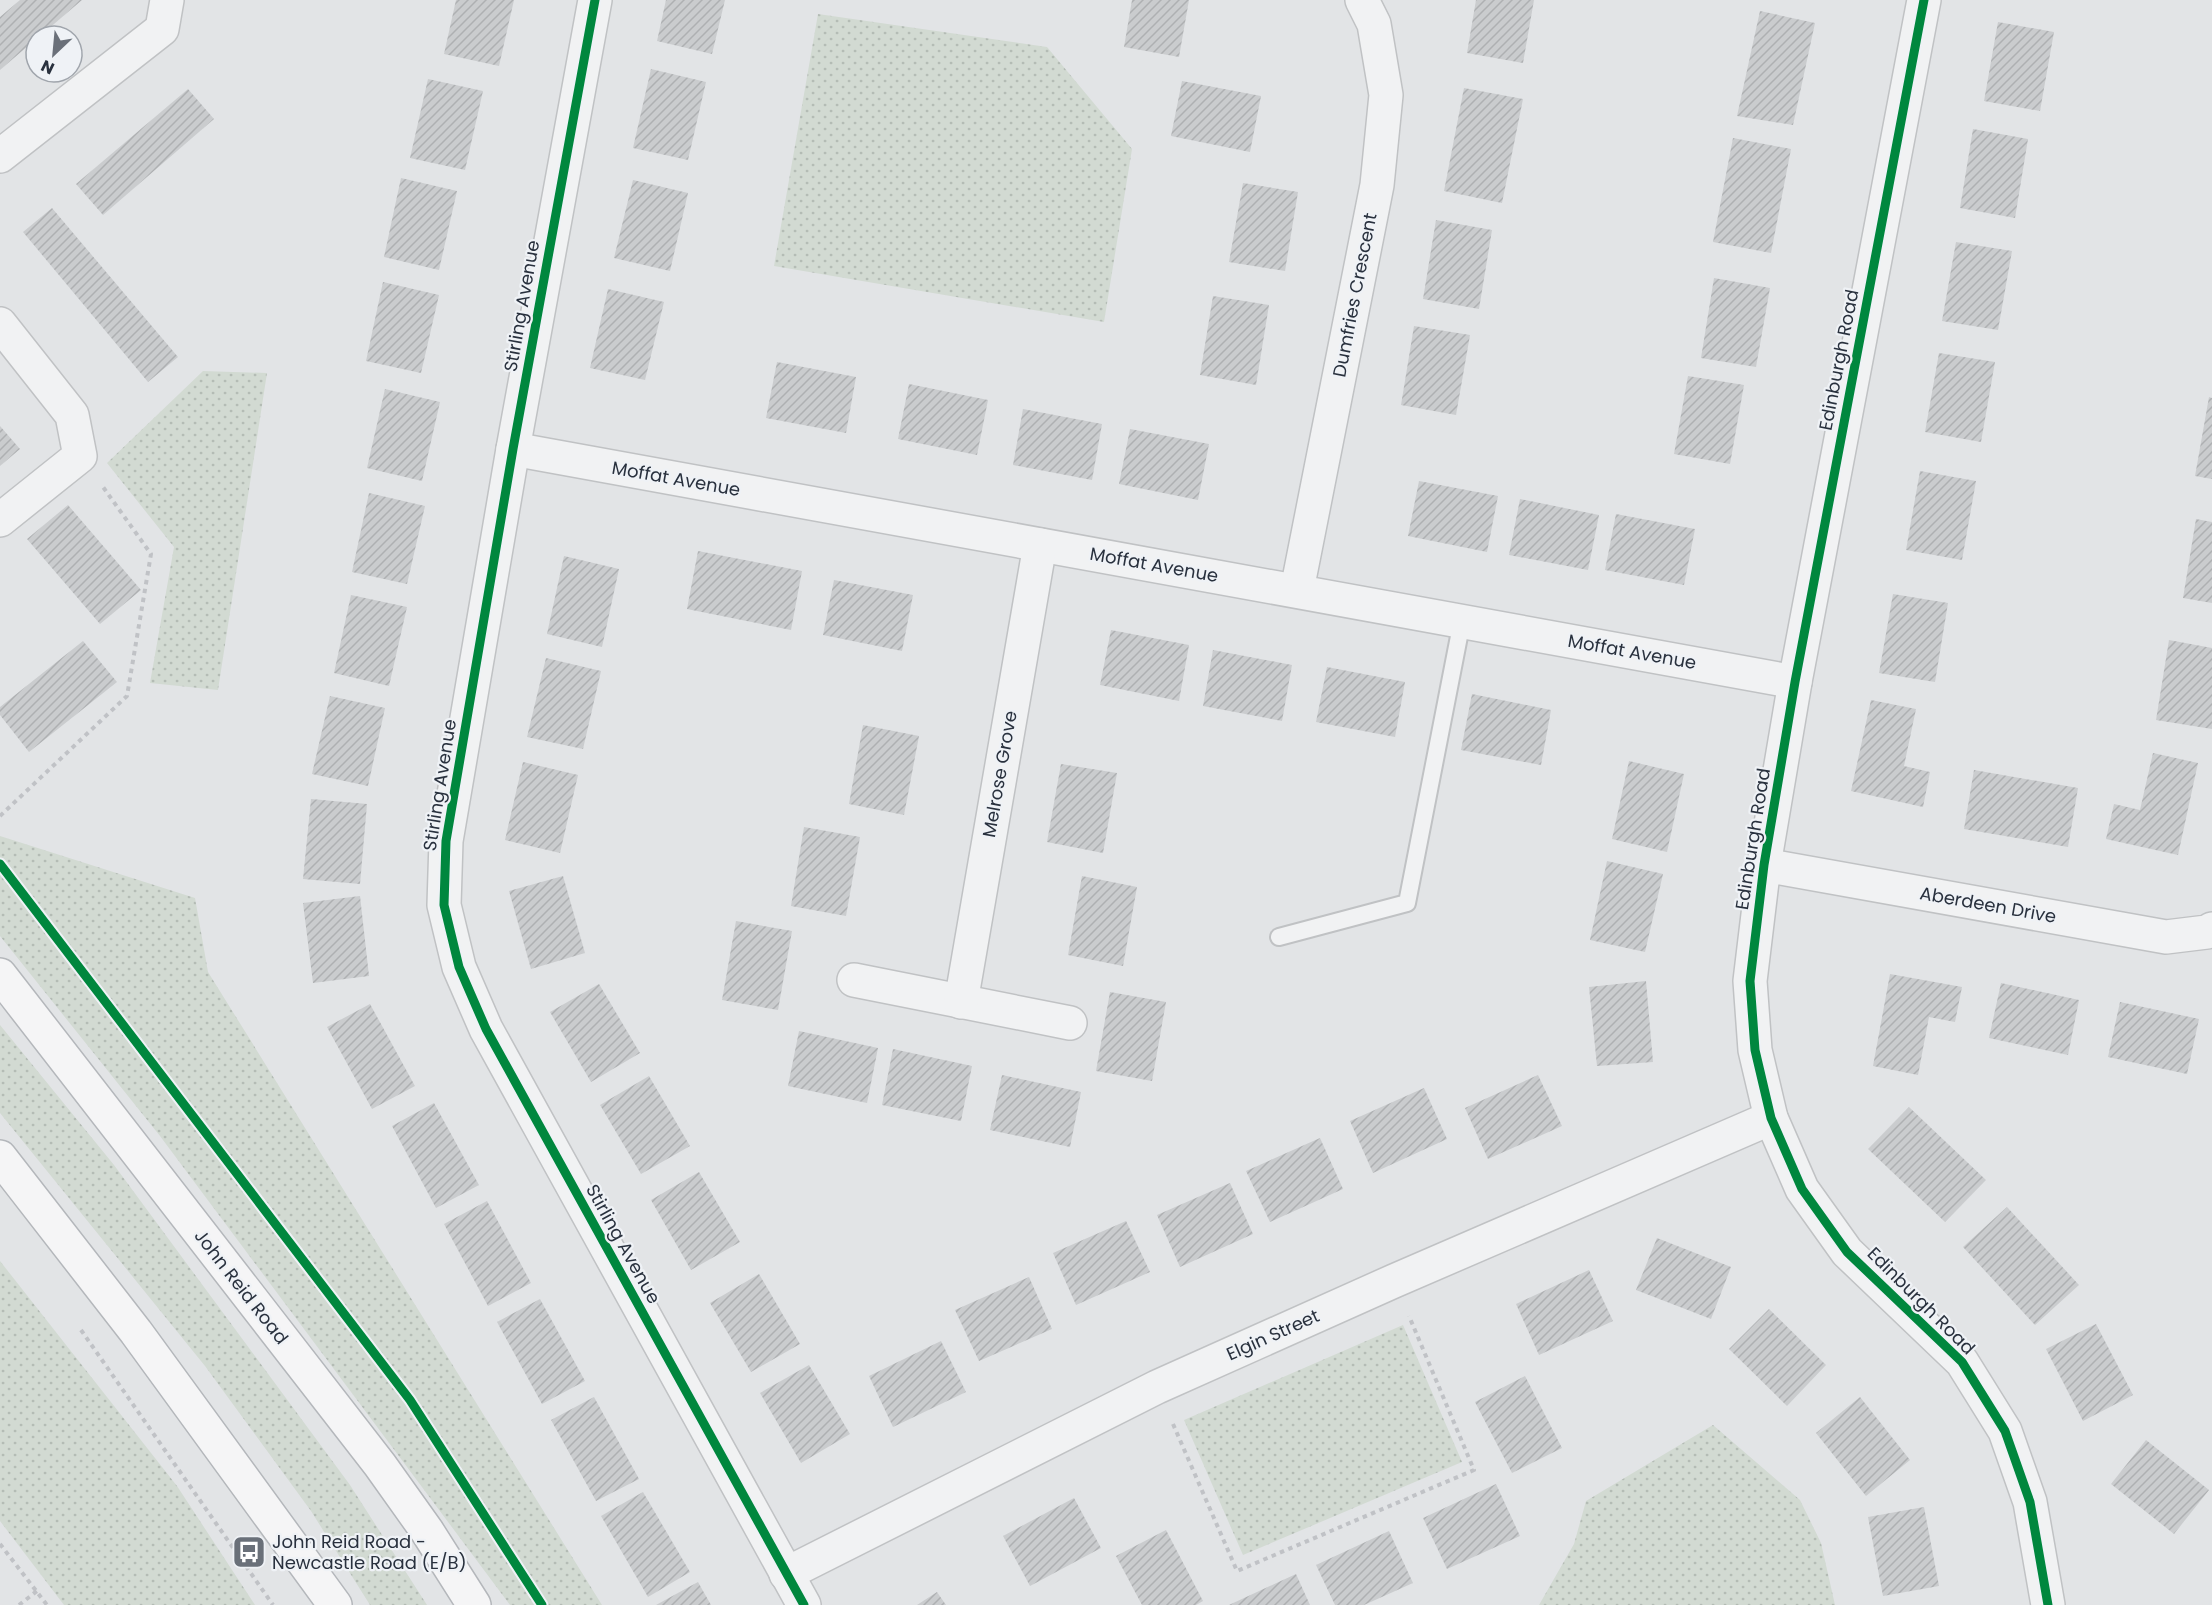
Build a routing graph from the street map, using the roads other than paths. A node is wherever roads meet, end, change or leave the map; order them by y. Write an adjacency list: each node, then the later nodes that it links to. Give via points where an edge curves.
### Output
1 (167, 0): 5 (street, via 162,29)
2 (595, 0): 7 (street, Stirling Avenue)
3 (1362, 0): 10 (street, Dumfries Crescent, via 1374,24 1386,95 1377,185)
4 (1924, 0): 12 (street, Edinburgh Road)
5 (0, 156)
6 (0, 324): 8 (street, via 72,415 80,456)
7 (513, 449): 9 (street, Moffat Avenue); 22 (street, Stirling Avenue, via 446,841 444,905 459,967 486,1029)
8 (0, 520)
9 (1040, 545): 10 (street, Moffat Avenue); 18 (street, Melrose Grove)
10 (1297, 590): 11 (street, Moffat Avenue)
11 (1462, 621): 12 (street, Moffat Avenue); 15 (lane, via 1407,903)
12 (1795, 682): 13 (street, Edinburgh Road)
13 (1764, 865): 14 (street, Aberdeen Drive, via 2166,937); 20 (street, Edinburgh Road, via 1750,981 1755,1050)
14 (2212, 929)
15 (1279, 937)
16 (0, 975): 24 (highway, John Reid Road, via 380,1466)
17 (854, 980): 18 (street)
18 (961, 1002): 19 (street)
19 (1070, 1023)
20 (1771, 1119): 22 (street, Elgin Street, via 1157,1387); 26 (street, Edinburgh Road, via 1802,1189 1847,1252 1962,1362 2005,1431 2030,1502)
21 (0, 1157): 23 (highway, via 136,1332)
22 (786, 1574): 25 (street, Stirling Avenue)
23 (335, 1605)
24 (474, 1605)
25 (804, 1605)
26 (2048, 1605)

